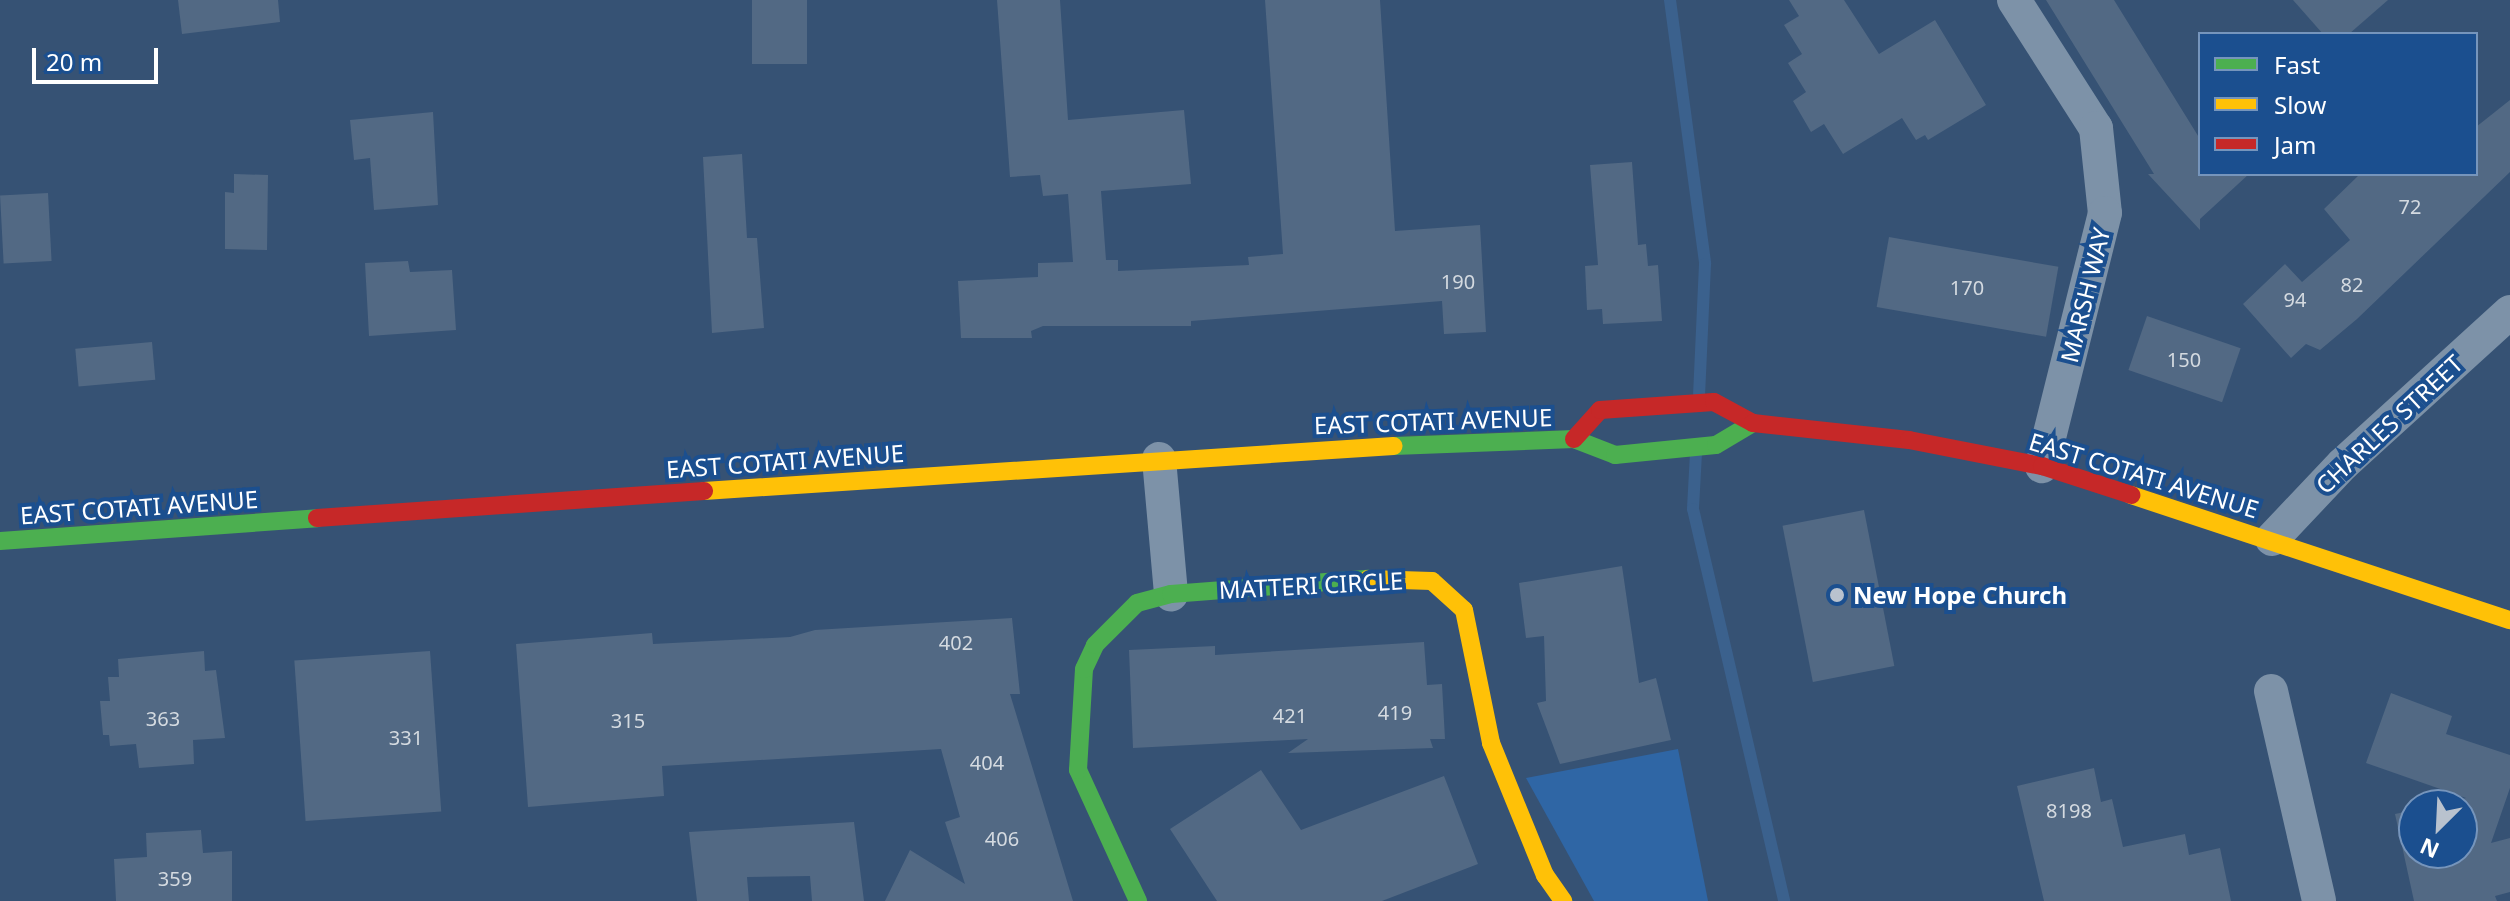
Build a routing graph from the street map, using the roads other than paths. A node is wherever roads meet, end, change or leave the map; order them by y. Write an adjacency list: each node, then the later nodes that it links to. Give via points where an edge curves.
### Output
1 (2014, 0): 6 (street, MARSH WAY, via 2096,128 2105,213)
2 (2510, 312): 7 (street, CHARLES STREET, via 2343,464)
3 (1753, 423): 4 (main road, EAST COTATI AVENUE, via 1716,445 1615,455); 4 (main road, EAST COTATI AVENUE, via 1714,402 1669,402 1600,410); 6 (main road, EAST COTATI AVENUE, via 1909,440)
4 (1574, 439): 5 (main road, EAST COTATI AVENUE)
5 (1159, 459): 8 (main road, EAST COTATI AVENUE); 9 (street)
6 (2042, 466): 7 (main road, EAST COTATI AVENUE)
7 (2272, 539): 10 (main road, EAST COTATI AVENUE)
8 (0, 541)
9 (1171, 594): 12 (main road, MATTERI CIRCLE, via 1137,603 1095,645 1084,669 1078,770); 13 (main road, MATTERI CIRCLE, via 1392,577 1432,581 1450,592 1464,610 1491,743 1545,875)
10 (2510, 620)
11 (2271, 691): 14 (street)
12 (1138, 901)
13 (1563, 901)
14 (2319, 901)

